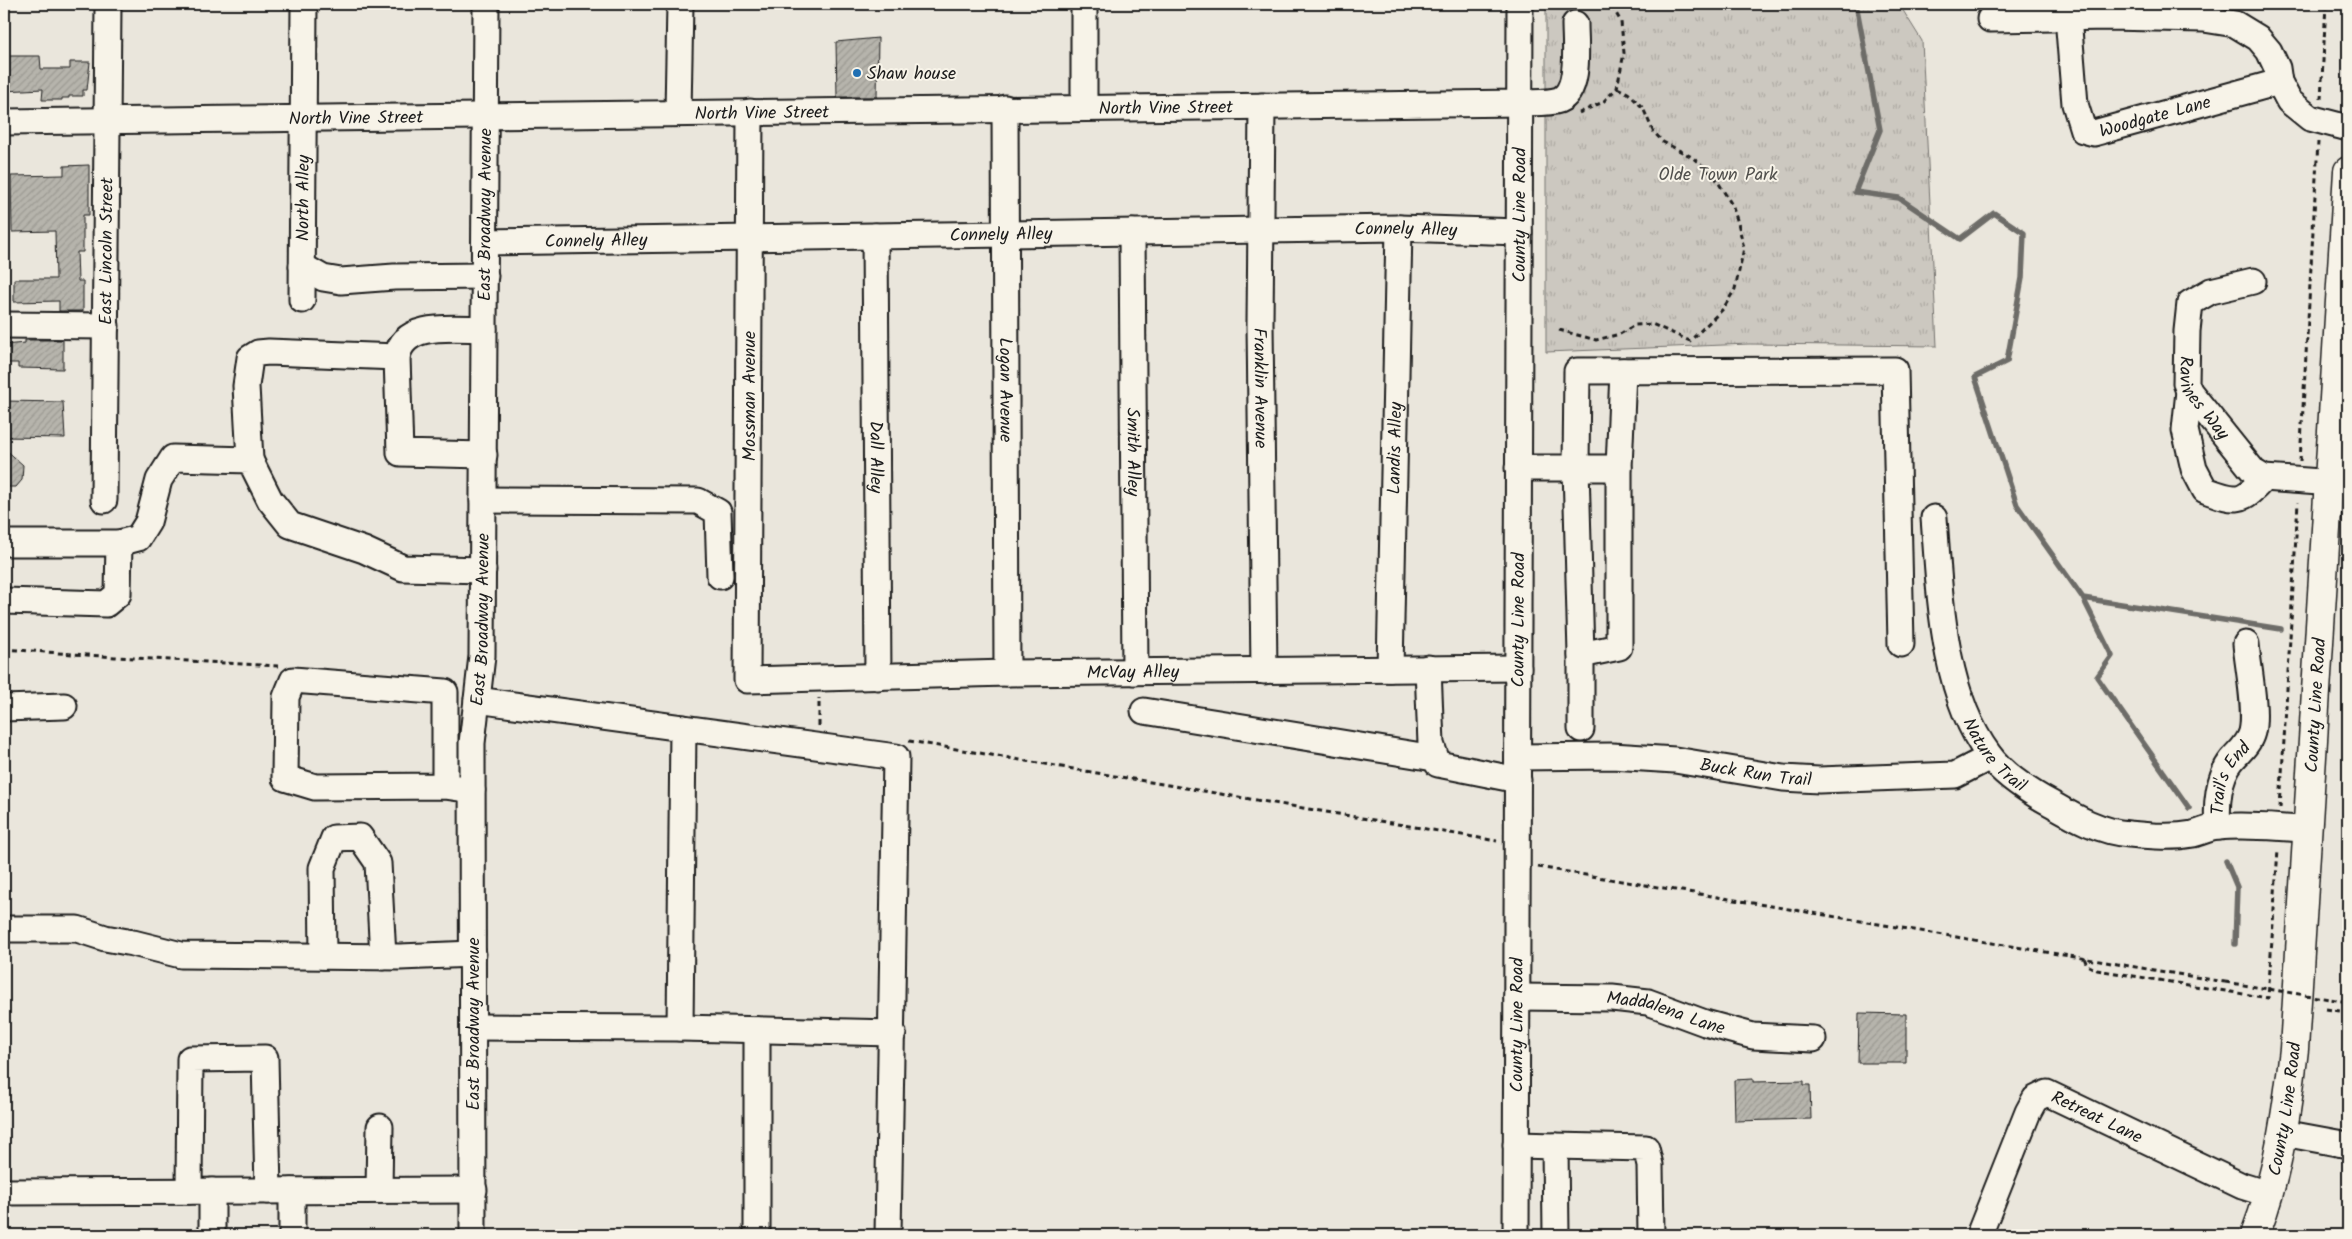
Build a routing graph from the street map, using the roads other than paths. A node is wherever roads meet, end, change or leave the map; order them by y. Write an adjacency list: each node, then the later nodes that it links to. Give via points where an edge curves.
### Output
1 (108, 4): 19 (street, East Lincoln Street)
2 (304, 4): 18 (street, North Alley)
3 (486, 4): 17 (street, East Broadway Avenue)
4 (680, 4): 15 (street)
5 (1084, 4): 13 (street)
6 (1520, 4): 11 (street, County Line Road)
7 (2068, 17): 8 (street); 10 (street, via 2204,18 2235,24 2258,38 2269,50); 10 (street, Woodgate Lane, via 2075,104 2083,130 2094,132)
8 (1990, 19)
9 (1575, 24): 11 (street, North Vine Street, via 1574,78 1569,92 1558,100)
10 (2279, 82): 21 (street, via 2289,101 2310,118)
11 (1520, 103): 12 (street, North Vine Street); 26 (street, County Line Road)
12 (1262, 106): 13 (street, North Vine Street); 24 (street, Franklin Avenue)
13 (1084, 107): 14 (street, North Vine Street)
14 (1005, 108): 16 (street, North Vine Street); 27 (street, Logan Avenue)
15 (678, 112): 16 (street, North Vine Street); 17 (street, North Vine Street)
16 (750, 112): 29 (street, Mossman Avenue)
17 (486, 114): 18 (street, North Vine Street); 30 (street, East Broadway Avenue)
18 (303, 119): 19 (street, North Vine Street); 31 (street, North Alley)
19 (109, 121): 20 (street, North Vine Street); 36 (street, East Lincoln Street)
20 (4, 122)
21 (2348, 128)
22 (2348, 171): 47 (main road, County Line Road)
23 (1399, 228): 24 (street, Connely Alley); 26 (street, Connely Alley); 61 (street, Landis Alley)
24 (1261, 230): 25 (street, Connely Alley); 62 (street, Franklin Avenue)
25 (1132, 232): 27 (street, Connely Alley); 63 (street, Smith Alley)
26 (1519, 232): 44 (street, County Line Road)
27 (1004, 234): 28 (street, Connely Alley); 64 (street, Logan Avenue)
28 (875, 236): 29 (street, Connely Alley); 65 (street, Dall Alley)
29 (750, 238): 30 (street, Connely Alley); 66 (street, Mossman Avenue)
30 (485, 242): 32 (street, East Broadway Avenue)
31 (302, 266): 32 (street, via 322,278 341,281); 34 (street, North Alley)
32 (485, 276): 37 (street, East Broadway Avenue)
33 (2253, 281): 40 (street, Ravines Way, via 2211,291 2190,303 2186,383)
34 (302, 300)
35 (4, 325): 36 (street)
36 (106, 326): 48 (street, East Lincoln Street)
37 (484, 329): 38 (street, via 421,331 404,341); 41 (street, East Broadway Avenue)
38 (397, 357): 41 (street, via 400,453); 42 (street, via 269,352 250,358 246,386)
39 (1623, 371): 43 (street, via 1577,371); 45 (street); 56 (street, via 1895,370)
40 (2189, 391): 46 (street, Ravines Way, via 2248,464); 46 (street, via 2185,430 2194,469 2205,490 2232,499 2250,494)
41 (484, 455): 49 (street, East Broadway Avenue)
42 (250, 460): 52 (street, via 173,458 159,480 148,522 138,538); 53 (street, via 270,500 290,525 364,550 403,568)
43 (1576, 467): 44 (street); 45 (street); 58 (street)
44 (1518, 468): 60 (street, County Line Road)
45 (1620, 468): 58 (street, via 1619,647)
46 (2264, 478): 47 (street)
47 (2338, 484): 79 (main road, County Line Road)
48 (104, 500)
49 (483, 500): 53 (street, East Broadway Avenue); 54 (street, via 698,501 718,512)
50 (1934, 518): 73 (street, Nature Trail, via 1941,605 1951,660 1973,731)
51 (4, 543): 52 (street)
52 (119, 543): 55 (street, via 118,594 106,604)
53 (483, 570): 67 (street, East Broadway Avenue, via 482,656)
54 (720, 576)
55 (4, 601)
56 (1901, 644)
57 (2246, 644): 78 (street, Trail's End, via 2252,733 2225,772 2218,797)
58 (1581, 655): 72 (street)
59 (1428, 668): 60 (street, McVay Alley); 61 (street, McVay Alley); 74 (street)
60 (1518, 668): 75 (street, County Line Road)
61 (1390, 669): 62 (street, McVay Alley)
62 (1264, 671): 63 (street, McVay Alley)
63 (1135, 672): 64 (street, McVay Alley)
64 (1007, 673): 65 (street, McVay Alley)
65 (878, 677): 66 (street, McVay Alley)
66 (747, 680)
67 (477, 700): 71 (street); 77 (street, East Broadway Avenue, via 472,743)
68 (64, 706): 69 (street)
69 (4, 708)
70 (1144, 711): 74 (street, Buck Run Trail)
71 (683, 728): 86 (street); 88 (street, via 896,757)
72 (1581, 729)
73 (1990, 757): 75 (street, Buck Run Trail, via 1955,775 1819,780 1783,778 1675,760 1612,756); 78 (street, Nature Trail, via 2038,796 2074,817 2112,831 2174,837)
74 (1434, 758): 75 (street, Buck Run Trail, via 1438,764)
75 (1518, 769): 84 (street, County Line Road)
76 (445, 786): 76 (street, via 315,787 285,778 286,697 293,680 445,692); 77 (street)
77 (472, 790): 81 (street, East Broadway Avenue)
78 (2218, 826): 79 (street, Trail's End)
79 (2306, 830): 91 (main road, County Line Road, via 2294,1049)
80 (4, 929): 82 (street, via 77,928 105,938 181,955)
81 (473, 954): 83 (street); 85 (street, East Broadway Avenue)
82 (323, 956): 83 (street); 83 (street, via 322,868 334,838 360,837 378,863)
83 (382, 957)
84 (1517, 997): 89 (street, Maddalena Lane, via 1612,998 1648,1002 1704,1023 1753,1036); 92 (street, County Line Road)
85 (473, 1027): 86 (street); 96 (street, East Broadway Avenue)
86 (680, 1028): 87 (street)
87 (757, 1030): 88 (street); 106 (street)
88 (893, 1033): 107 (street)
89 (1813, 1039)
90 (380, 1127): 95 (street)
91 (2282, 1133): 93 (street); 100 (main road, County Line Road)
92 (1516, 1145): 94 (street); 101 (street, County Line Road)
93 (2348, 1145)
94 (1556, 1146): 102 (street); 110 (street, via 1646,1148 1650,1166)
95 (379, 1190): 96 (street); 98 (street)
96 (474, 1190): 105 (street, East Broadway Avenue)
97 (200, 1191): 98 (street); 98 (street, via 190,1059 264,1058); 99 (street); 103 (street)
98 (280, 1191): 104 (street)
99 (4, 1192)
100 (2268, 1194): 111 (street, Retreat Lane, via 2242,1186 2047,1093 2035,1098 2028,1112); 112 (main road, County Line Road)
101 (1516, 1200): 102 (street); 108 (street, County Line Road)
102 (1555, 1202): 109 (street)
103 (212, 1235)
104 (292, 1235)
105 (473, 1235)
106 (757, 1235)
107 (888, 1235)
108 (1516, 1235)
109 (1556, 1235)
110 (1651, 1235)
111 (1979, 1235)
112 (2255, 1235)

